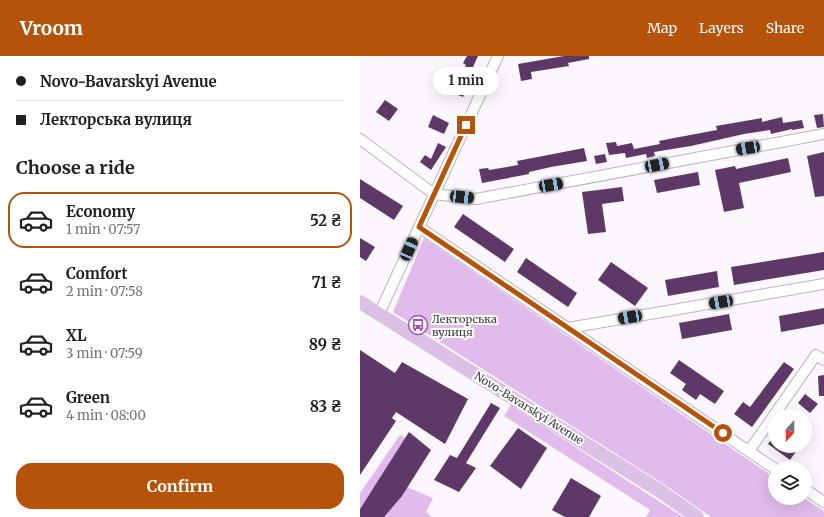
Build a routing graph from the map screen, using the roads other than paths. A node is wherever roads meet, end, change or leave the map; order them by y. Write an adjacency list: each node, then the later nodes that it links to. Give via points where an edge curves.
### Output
1 (498, 56): 4 (street)
2 (824, 134): 4 (street, via 476,199)
3 (360, 139): 4 (street)
4 (434, 194): 5 (street)
5 (419, 227): 8 (street); 9 (street)
6 (824, 284): 9 (street)
7 (360, 302): 8 (main road, Novo-Bavarskyi Avenue)
8 (380, 314): 15 (main road, Novo-Bavarskyi Avenue)
9 (568, 328): 11 (street)
10 (824, 360): 11 (street, via 816,355)
11 (749, 451): 12 (street)
12 (768, 464)
13 (812, 494): 14 (street)
14 (824, 502)
15 (697, 517)

